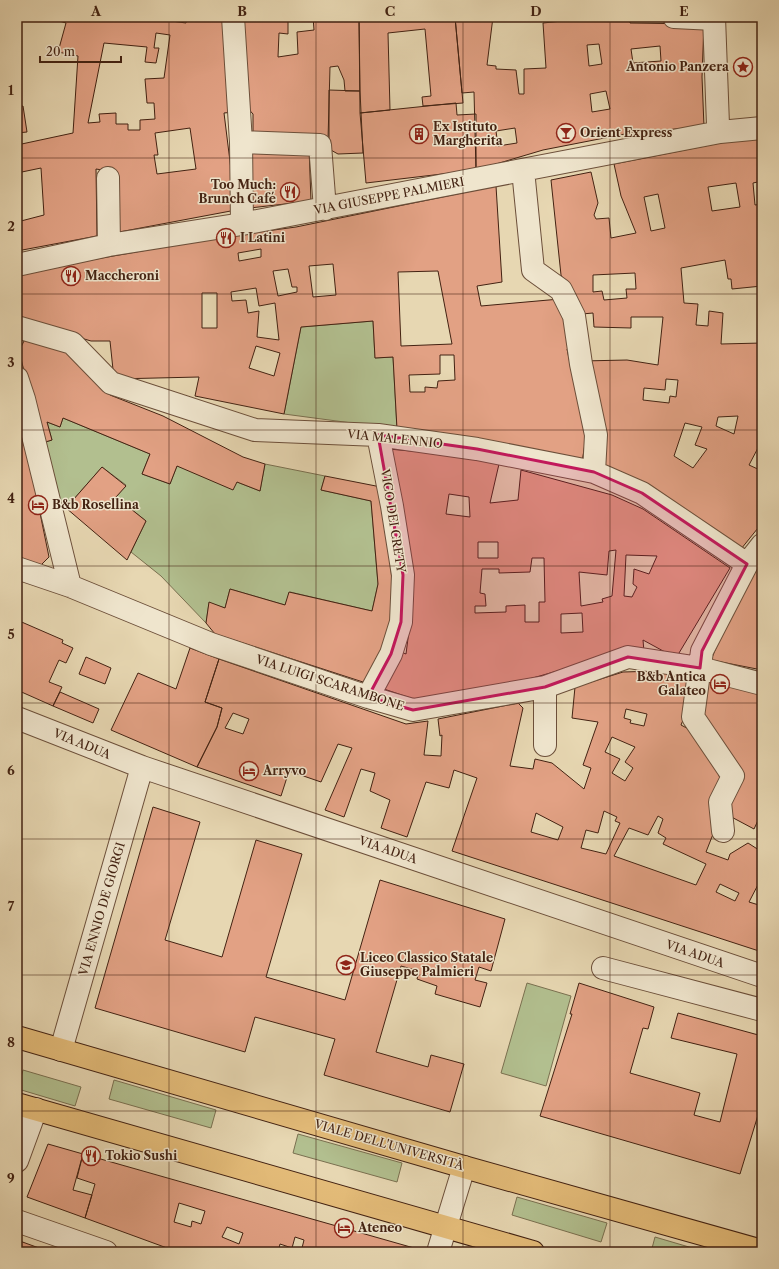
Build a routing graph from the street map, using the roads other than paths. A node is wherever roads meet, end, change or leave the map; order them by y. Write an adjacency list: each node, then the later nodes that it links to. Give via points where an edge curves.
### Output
1 (232, 17): 6 (street)
2 (674, 17): 3 (street)
3 (714, 18): 5 (street)
4 (762, 128): 5 (street, VIA GIUSEPPE PALMIERI)
5 (720, 132): 7 (street, VIA GIUSEPPE PALMIERI)
6 (241, 142): 9 (street, via 320,145); 10 (street)
7 (523, 170): 9 (street, VIA GIUSEPPE PALMIERI); 16 (street, via 533,270 561,290 574,316 596,435)
8 (108, 178): 11 (street)
9 (325, 209): 10 (street, VIA GIUSEPPE PALMIERI)
10 (242, 224): 11 (street, VIA GIUSEPPE PALMIERI)
11 (109, 245): 12 (street, VIA GIUSEPPE PALMIERI)
12 (17, 265)
13 (17, 327): 15 (street, VIA MALENNIO, via 72,343 111,383 255,430)
14 (17, 378): 20 (street)
15 (378, 435): 16 (street, VIA MALENNIO, via 477,449); 24 (street, VICO DEI CRETY, via 402,575 401,622 391,654)
16 (594, 472): 18 (street, VIA MALENNIO, via 642,493)
17 (762, 545): 18 (street)
18 (747, 564): 21 (street, via 702,651)
19 (17, 568): 20 (street, VIA LUIGI SCARAMBONE)
20 (70, 586): 24 (street, VIA LUIGI SCARAMBONE, via 211,644)
21 (700, 668): 22 (street, VIA LUIGI SCARAMBONE); 23 (street, VIA LUIGI SCARAMBONE, via 628,657); 28 (street, via 693,717 733,776 720,802)
22 (762, 684)
23 (545, 687): 24 (street, VIA LUIGI SCARAMBONE, via 413,710); 26 (street)
24 (368, 697)
25 (17, 718): 27 (street, VIA ADUA)
26 (545, 744)
27 (142, 767): 30 (street, VIA ADUA); 33 (street, VIA ENNIO DE GIORGI)
28 (723, 831)
29 (603, 968): 31 (street)
30 (762, 976)
31 (762, 1010)
32 (17, 1037): 33 (main road, VIALE DELL'UNIVERSITÀ)
33 (61, 1050): 36 (main road, VIALE DELL'UNIVERSITÀ)
34 (27, 1106): 35 (street); 38 (main road)
35 (17, 1161)
36 (464, 1167): 38 (street); 39 (main road, VIALE DELL'UNIVERSITÀ)
37 (17, 1221): 40 (street)
38 (446, 1227): 41 (street); 42 (main road)
39 (762, 1250)
40 (106, 1252)
41 (438, 1252)
42 (533, 1252)

